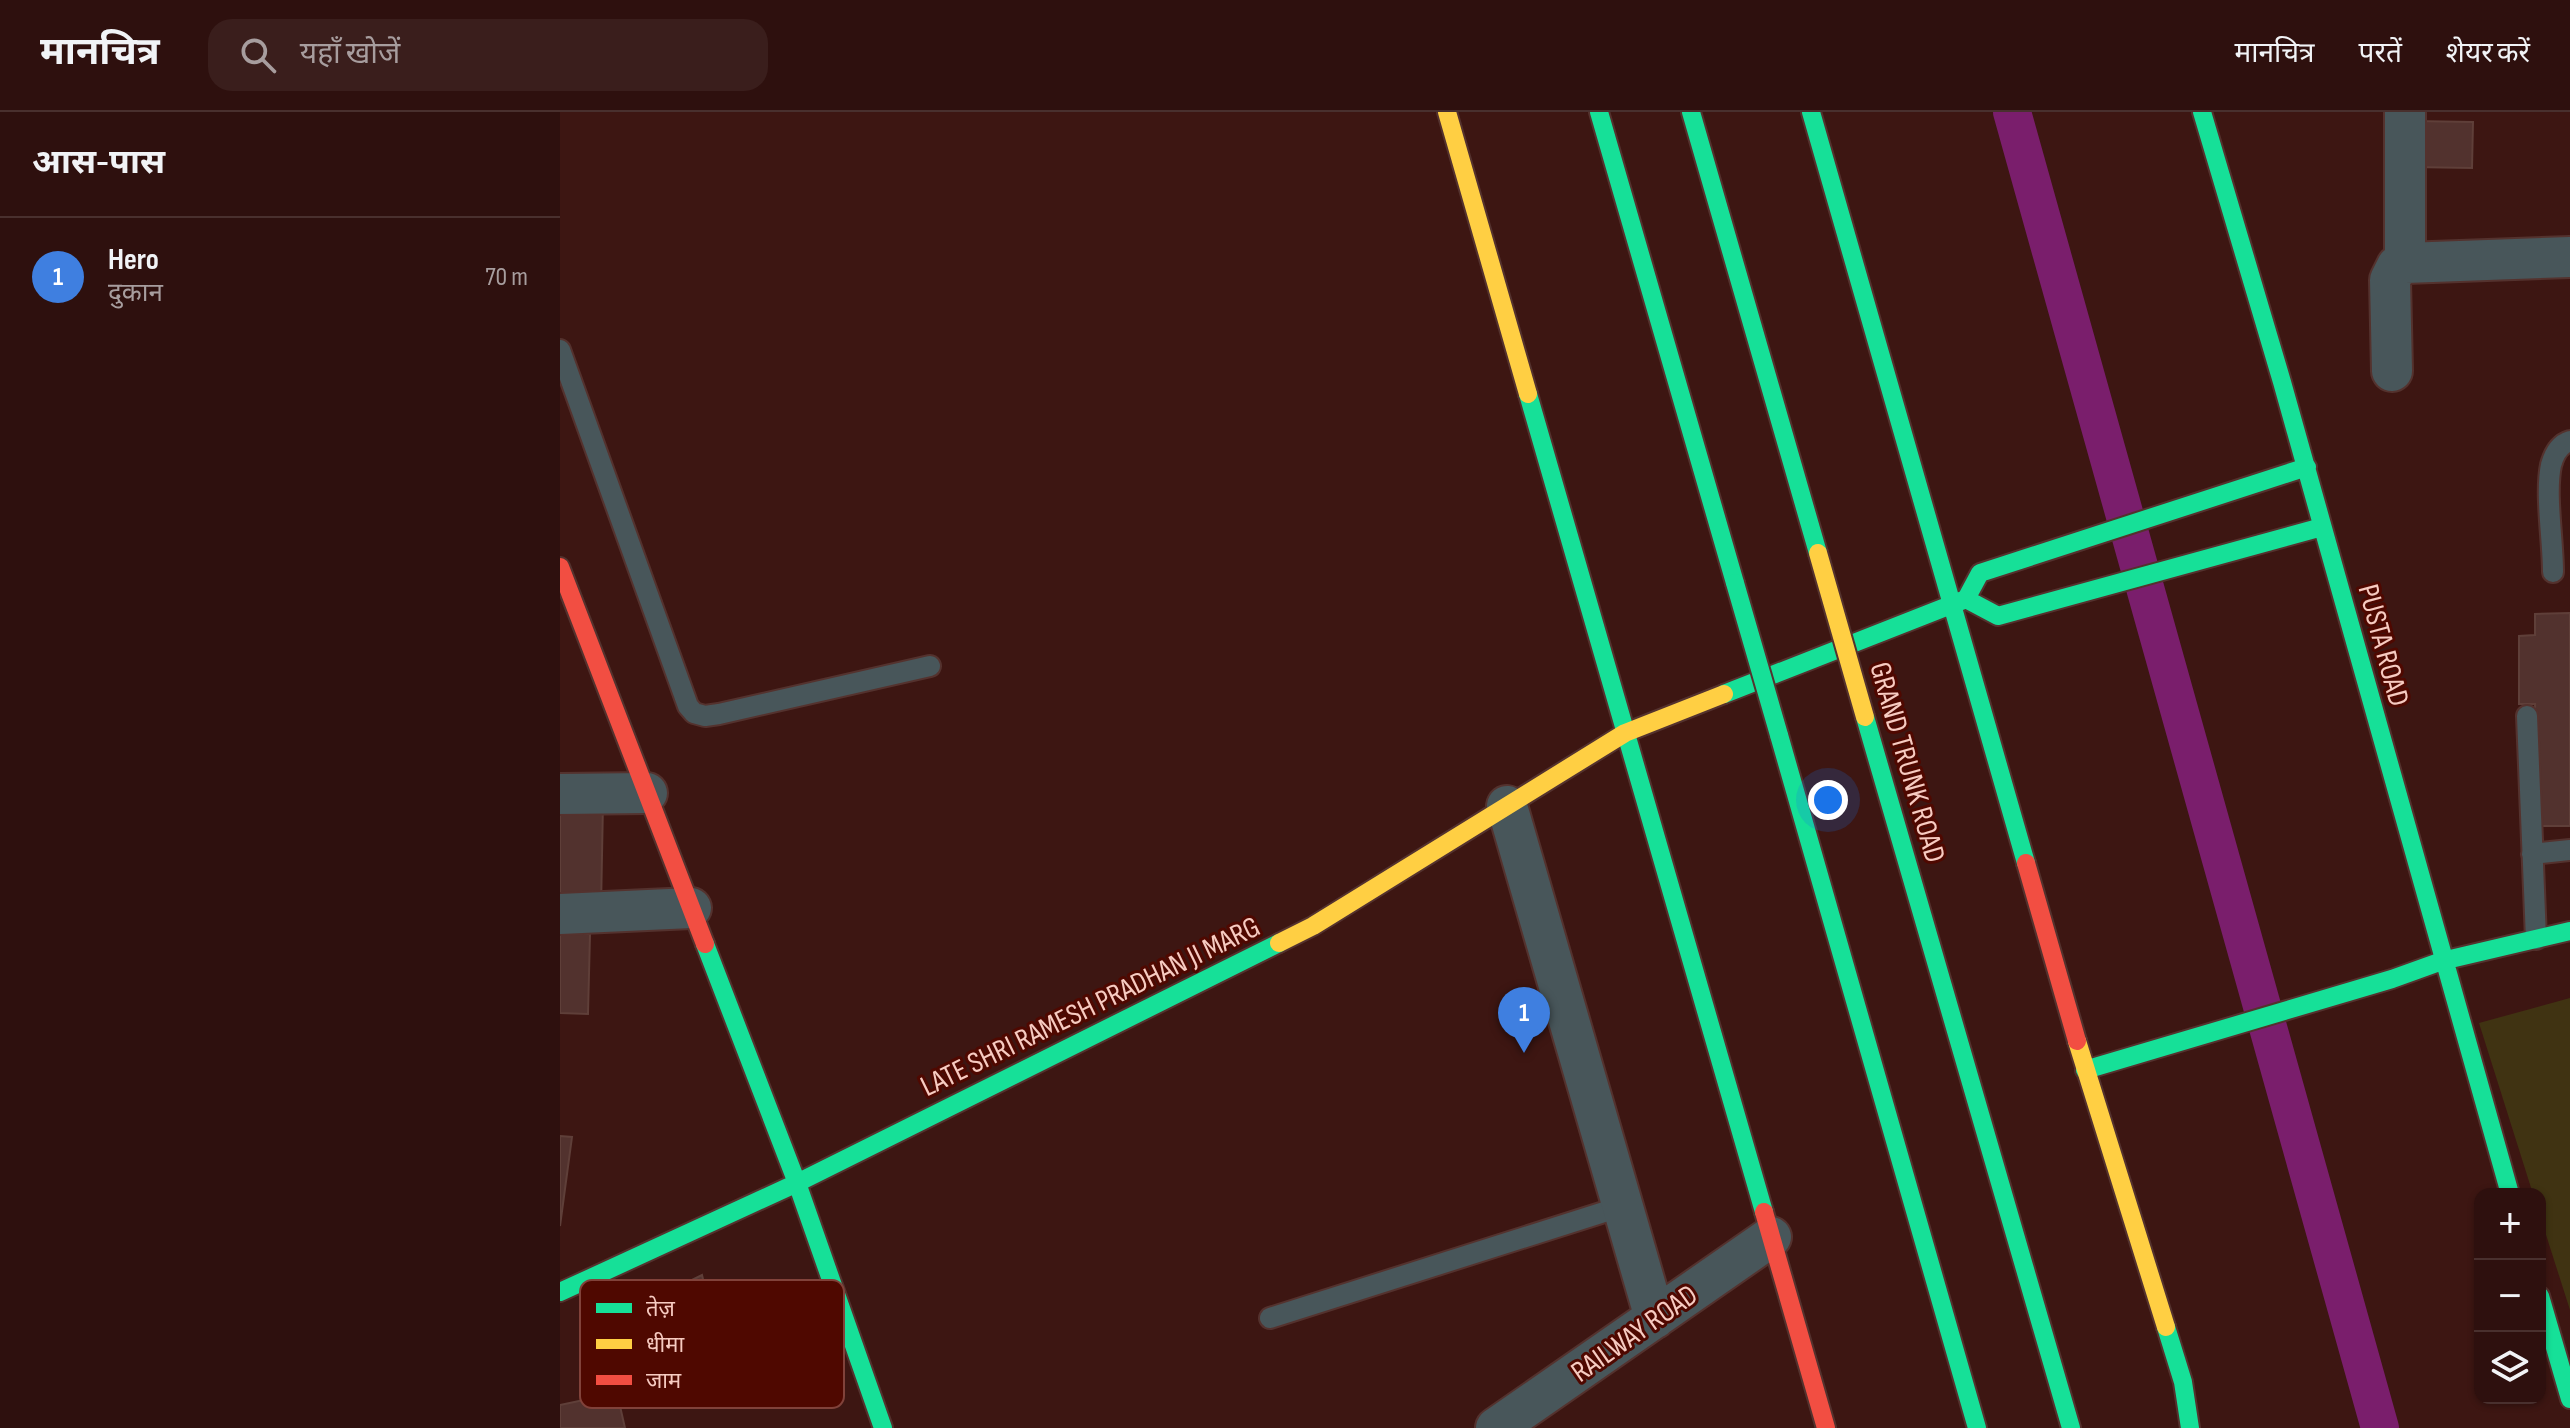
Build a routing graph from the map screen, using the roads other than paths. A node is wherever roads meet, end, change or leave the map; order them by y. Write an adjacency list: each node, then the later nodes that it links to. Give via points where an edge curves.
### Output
1 (1447, 112): 20 (main road)
2 (1599, 112): 48 (main road, bridge)
3 (1691, 112): 49 (main road, GRAND TRUNK ROAD, bridge)
4 (1811, 112): 17 (main road)
5 (2202, 112): 12 (main road, PUSTA ROAD)
6 (2405, 112): 8 (street)
7 (2570, 257): 8 (street)
8 (2405, 263): 10 (street, via 2397,266 2390,280)
9 (560, 350): 18 (lane, via 694,713 719,714)
10 (2392, 371)
11 (2570, 441): 14 (lane, via 2555,454 2550,483)
12 (2307, 467): 13 (main road, PUSTA ROAD); 17 (main road, via 1980,573)
13 (2322, 527): 17 (main road, via 1998,616); 30 (main road, PUSTA ROAD)
14 (2561, 544): 15 (lane)
15 (2553, 572)
16 (562, 580): 21 (main road)
17 (1960, 601): 20 (main road, LATE SHRI RAMESH PRADHAN JI MARG); 31 (main road)
18 (930, 666)
19 (2527, 716): 25 (lane)
20 (1625, 733): 23 (main road, LATE SHRI RAMESH PRADHAN JI MARG); 35 (main road)
21 (647, 793): 22 (street); 26 (main road)
22 (560, 794)
23 (1507, 806): 32 (main road, LATE SHRI RAMESH PRADHAN JI MARG, via 1313,926); 34 (street)
24 (2570, 850): 25 (lane)
25 (2532, 854): 29 (lane)
26 (691, 908): 27 (street); 32 (main road)
27 (560, 914)
28 (2570, 931): 29 (main road)
29 (2536, 939): 30 (main road)
30 (2442, 961): 31 (main road); 33 (main road, PUSTA ROAD)
31 (2085, 1070): 50 (main road, via 2183,1382)
32 (797, 1183): 36 (main road, LATE SHRI RAMESH PRADHAN JI MARG); 37 (main road)
33 (2508, 1188)
34 (1623, 1206): 42 (lane); 43 (street)
35 (1771, 1237): 43 (street, RAILWAY ROAD); 47 (main road)
36 (586, 1280)
37 (831, 1280)
38 (580, 1283): 39 (main road, LATE SHRI RAMESH PRADHAN JI MARG)
39 (560, 1292)
40 (844, 1317): 45 (main road)
41 (2546, 1317): 44 (main road)
42 (1270, 1318)
43 (1655, 1318): 46 (street, RAILWAY ROAD)
44 (2570, 1399)
45 (883, 1428)
46 (1496, 1428)
47 (1826, 1428)
48 (1977, 1428)
49 (2071, 1428)
50 (2190, 1428)

